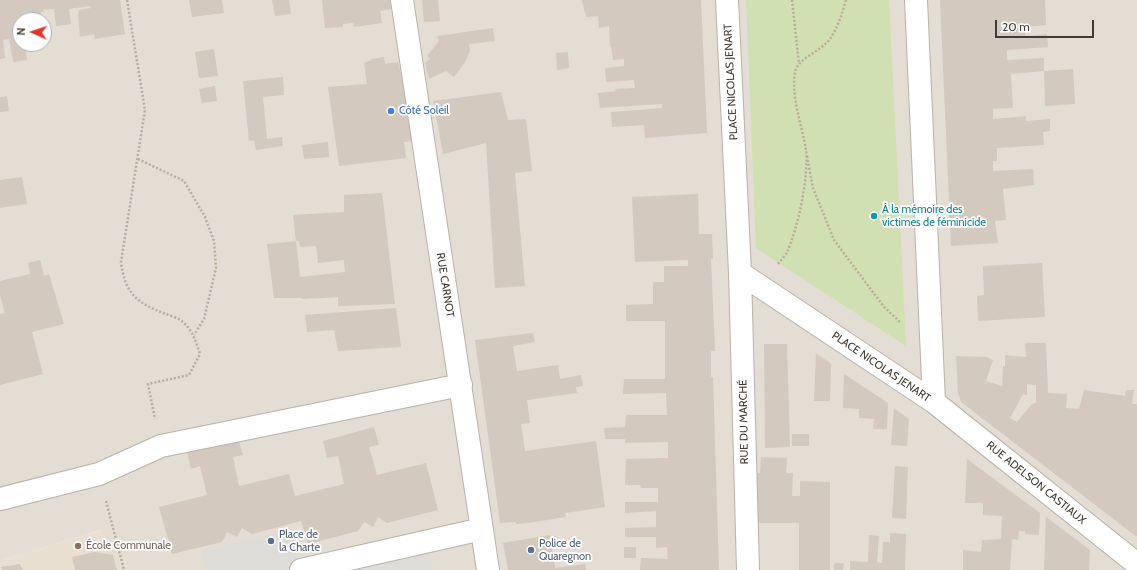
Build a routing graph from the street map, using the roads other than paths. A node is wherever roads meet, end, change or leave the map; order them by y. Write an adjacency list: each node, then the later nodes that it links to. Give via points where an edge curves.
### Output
1 (402, 0): 5 (street, RUE CARNOT)
2 (726, 0): 4 (street, PLACE NICOLAS JENART)
3 (916, 0): 6 (street, PLACE NICOLAS JENART)
4 (740, 273): 6 (street, PLACE NICOLAS JENART); 13 (street, RUE DU MARCHÉ)
5 (461, 385): 7 (street, via 161,446 99,474); 8 (street, RUE CARNOT)
6 (934, 402): 9 (street, RUE ADELSON CASTIAUX)
7 (0, 499)
8 (482, 529): 10 (street); 12 (street, RUE CARNOT)
9 (1137, 564)
10 (340, 566): 11 (street)
11 (302, 570)
12 (488, 570)
13 (748, 570)

